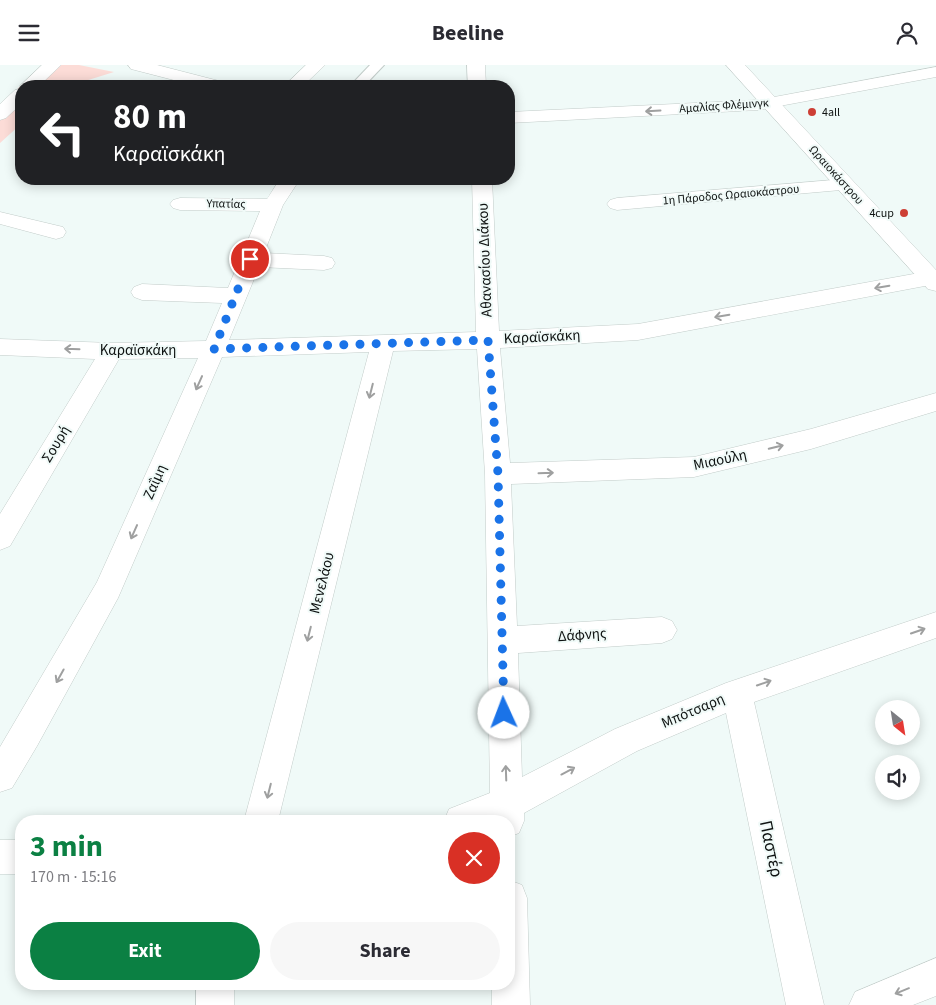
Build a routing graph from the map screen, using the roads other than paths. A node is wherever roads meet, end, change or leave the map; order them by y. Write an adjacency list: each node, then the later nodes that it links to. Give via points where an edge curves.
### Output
1 (52, 65): 9 (street)
2 (136, 65): 10 (street)
3 (316, 65): 11 (street)
4 (377, 65): 12 (lane)
5 (476, 65): 13 (street)
6 (735, 65): 16 (street, Ωραιοκάστρου)
7 (910, 70): 8 (street, Αμαλίας Φλέμινγκ); 14 (street); 16 (street, Αμαλίας Φλέμινγκ)
8 (936, 72)
9 (36, 80)
10 (194, 80)
11 (300, 80)
12 (363, 80)
13 (477, 80)
14 (936, 92)
15 (15, 100): 17 (street)
16 (771, 104): 18 (street, Αμαλίας Φλέμινγκ, one-way to 18); 21 (street, Ωραιοκάστρου)
17 (0, 114)
18 (515, 118)
19 (286, 185): 24 (street, Ζαΐμη)
20 (482, 185): 32 (street, Αθανασίου Διάκου)
21 (845, 185): 23 (street, 1η Πάροδος Ωραιοκάστρου); 29 (street, Ωραιοκάστρου)
22 (180, 204): 24 (street, Υπατίας)
23 (617, 204)
24 (273, 205): 27 (street, Ζαΐμη)
25 (0, 218): 26 (street)
26 (56, 232)
27 (250, 259): 28 (street); 31 (street, Ζαΐμη)
28 (324, 263)
29 (933, 281): 32 (street, Καραϊσκάκη, one-way to 32, via 638,332)
30 (142, 292): 31 (street)
31 (235, 296): 35 (street, Ζαΐμη)
32 (488, 340): 33 (street, Καραϊσκάκη); 38 (street, Αθανασίου Διάκου)
33 (383, 344): 35 (street, Καραϊσκάκη); 46 (street, Μενελάου, one-way to 46)
34 (0, 347): 36 (street, Καραϊσκάκη, one-way to 34)
35 (214, 349): 36 (street, Καραϊσκάκη); 44 (street, Ζαΐμη, one-way to 44, via 108,589)
36 (112, 351): 39 (street, Σουρή)
37 (936, 402): 38 (street, Μιαούλη, one-way to 37, via 694,467 811,439)
38 (498, 474): 42 (street, Αθανασίου Διάκου)
39 (0, 538)
40 (936, 625): 43 (street, Μπότσαρη, one-way to 40)
41 (662, 630): 42 (street, Δάφνης)
42 (502, 640): 45 (street, Αθανασίου Διάκου, one-way to 42)
43 (737, 693): 45 (street, Μπότσαρη, one-way to 43, via 626,740); 55 (street, Παστέρ)
44 (0, 776)
45 (507, 812): 47 (street, Μπότσαρη)
46 (264, 815)
47 (492, 815)
48 (0, 857): 49 (street)
49 (15, 857)
50 (936, 977): 56 (street, one-way to 56)
51 (215, 990): 53 (street)
52 (511, 990): 54 (street)
53 (215, 1005)
54 (511, 1005)
55 (805, 1005)
56 (868, 1005)

